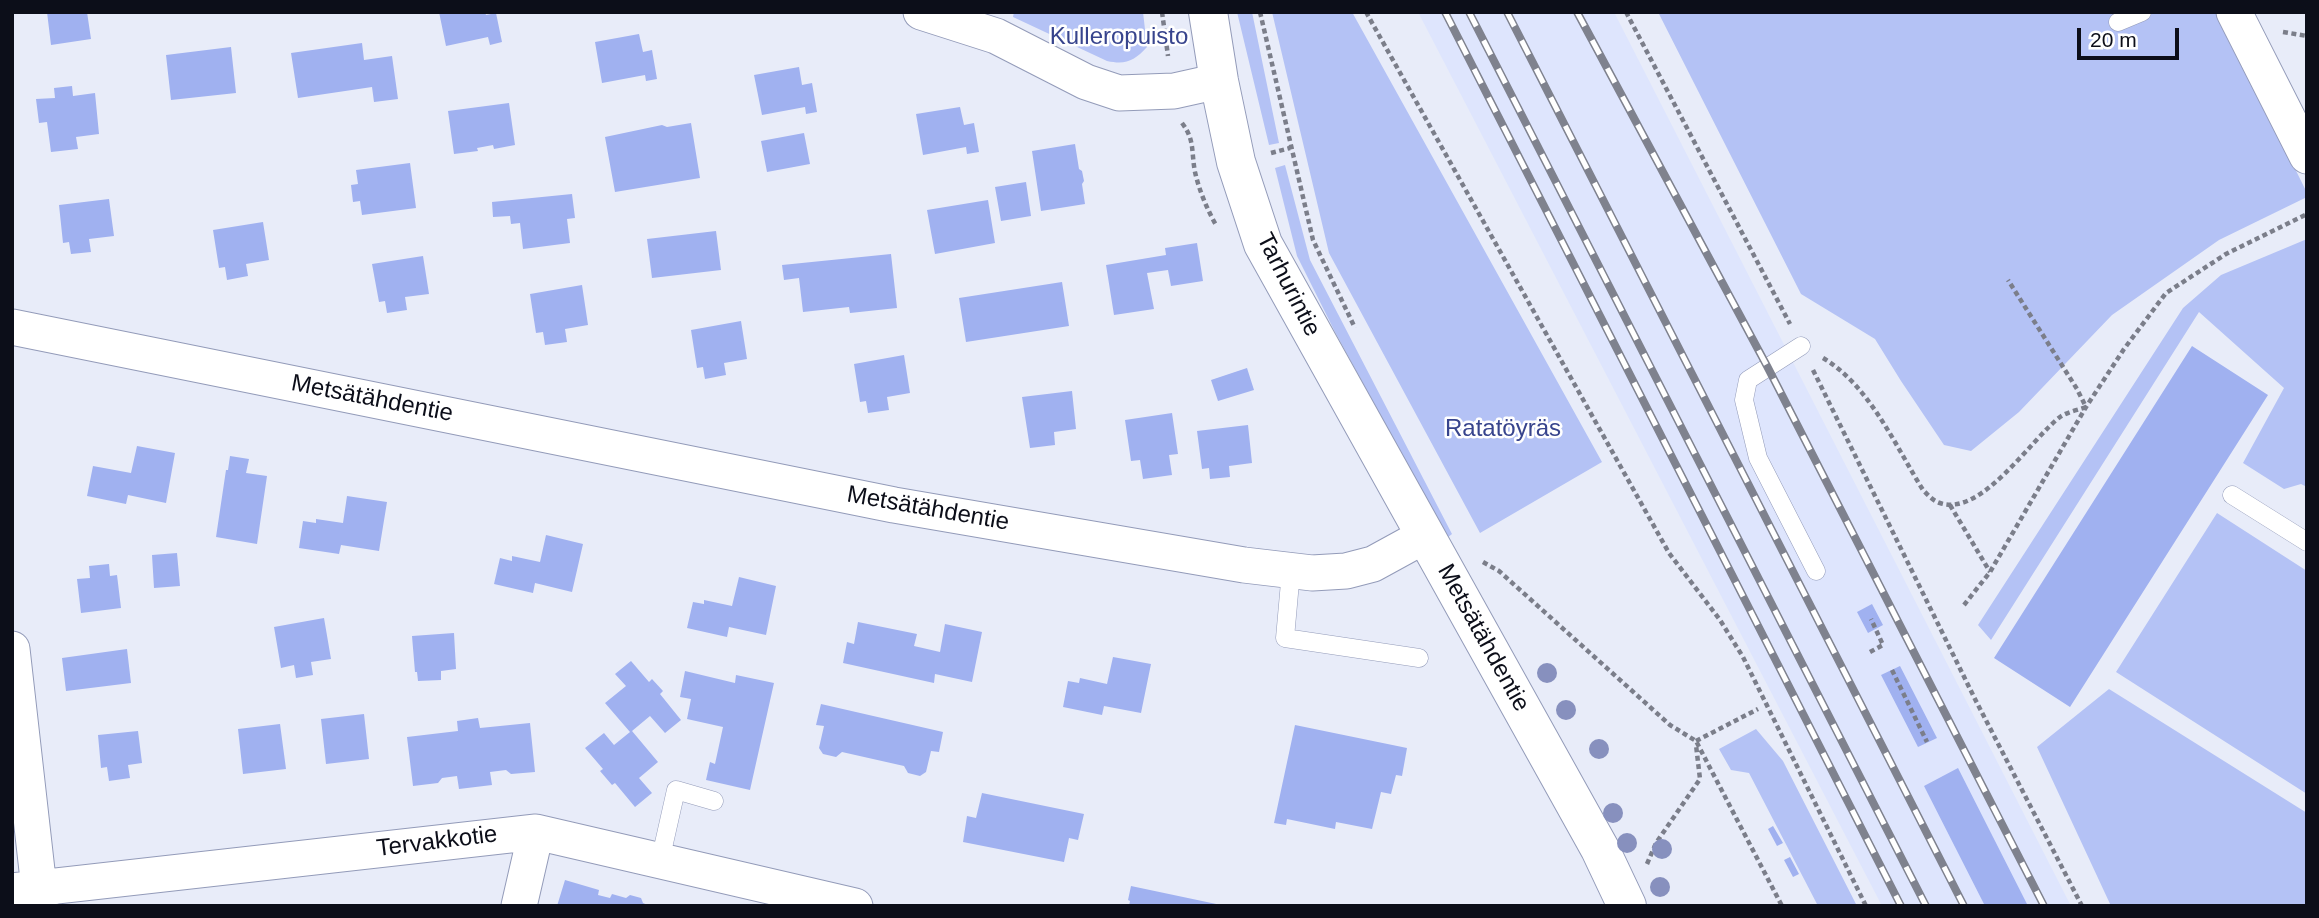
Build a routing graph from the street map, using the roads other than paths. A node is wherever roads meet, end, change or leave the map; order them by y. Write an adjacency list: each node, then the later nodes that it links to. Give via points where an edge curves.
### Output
1 (921, 12): 6 (street, via 996,37 1086,82 1119,93 1174,91)
2 (1208, 12): 6 (street, Tarhurintie)
3 (2142, 12): 5 (lane)
4 (2234, 12): 7 (street)
5 (2118, 22)
6 (1219, 82): 11 (street, Tarhurintie, via 1236,162 1264,244)
7 (2307, 156)
8 (12, 327): 14 (street, Metsätähdentie, via 894,505)
9 (1801, 345): 13 (lane, via 1748,380 1745,400 1758,458)
10 (2232, 495): 12 (lane)
11 (1426, 535): 14 (street, Metsätähdentie, via 1373,565 1346,571); 20 (street, Metsätähdentie, via 1601,849)
12 (2307, 542)
13 (1816, 570)
14 (1291, 571): 16 (lane, via 1285,638)
15 (12, 649): 21 (street)
16 (1419, 658)
17 (714, 801): 19 (lane, via 676,790)
18 (536, 832): 19 (street, Tervakkotie); 21 (street, Tervakkotie); 22 (street)
19 (660, 861): 23 (street, Tervakkotie)
20 (1635, 890)
21 (31, 895)
22 (519, 906)
23 (855, 906)

